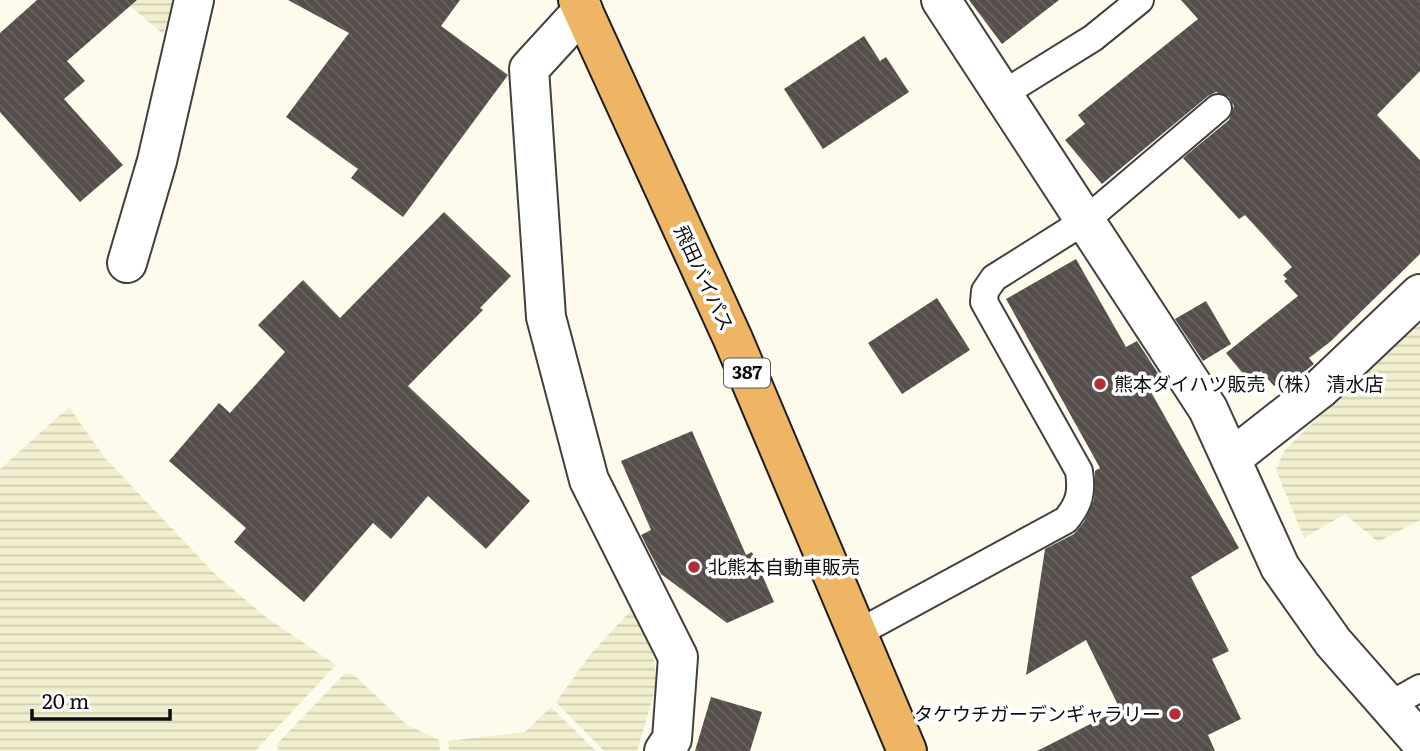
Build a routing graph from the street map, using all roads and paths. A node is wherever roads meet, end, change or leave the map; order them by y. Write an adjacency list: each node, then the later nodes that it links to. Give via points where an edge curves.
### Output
1 (194, 0): 8 (street, via 157,161)
2 (941, 0): 5 (street)
3 (1140, 0): 5 (lane, via 1093,38)
4 (581, 5): 11 (highway, 飛田バイパス / 387, via 733,339); 14 (street, via 529,69 546,317 589,480 678,657 673,739)
5 (1003, 94): 7 (street)
6 (1219, 108): 7 (lane)
7 (1086, 220): 10 (street, via 1208,409); 11 (lane, via 994,278 985,290 984,302 1079,471 1082,490 1077,507 1066,520)
8 (127, 264)
9 (1420, 294): 10 (street, via 1321,388)
10 (1232, 458): 12 (street, via 1280,567 1333,642)
11 (856, 634): 15 (highway, 飛田バイパス / 387)
12 (1404, 697): 13 (street)
13 (1420, 741)
14 (664, 751)
15 (906, 751)

